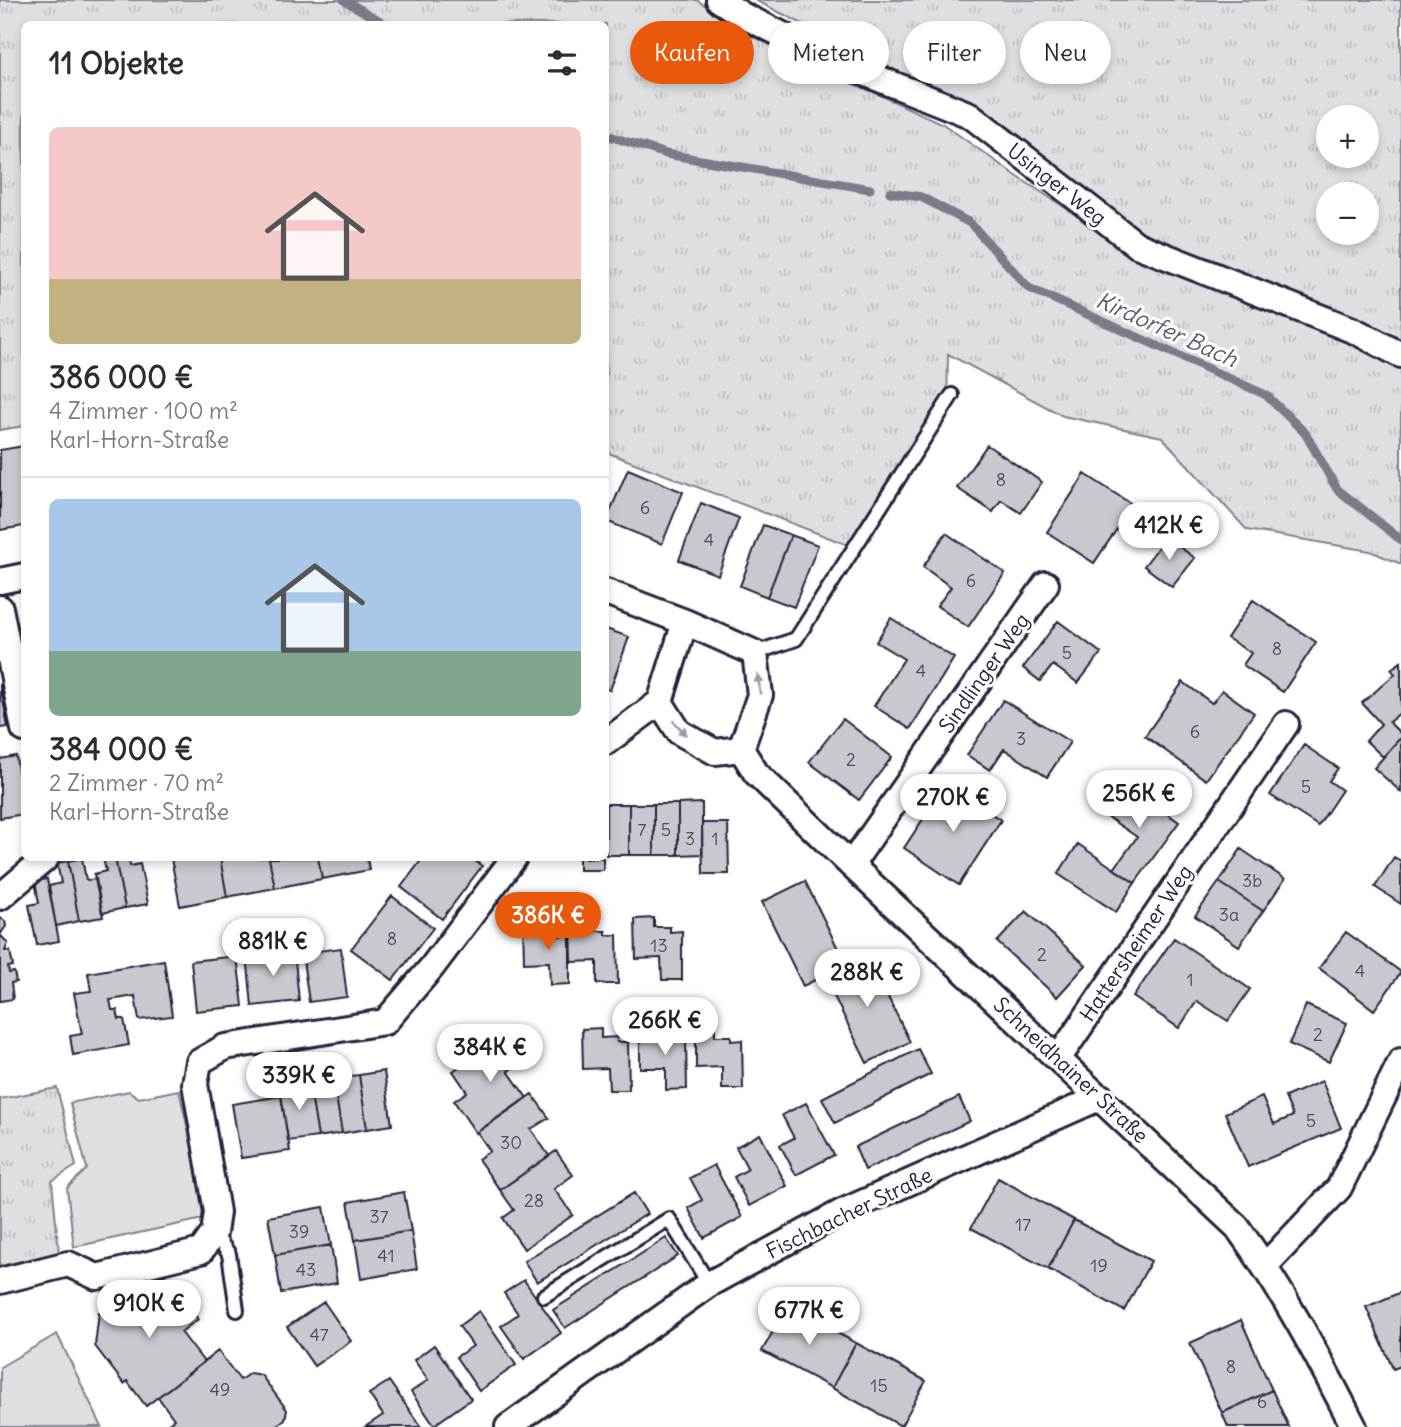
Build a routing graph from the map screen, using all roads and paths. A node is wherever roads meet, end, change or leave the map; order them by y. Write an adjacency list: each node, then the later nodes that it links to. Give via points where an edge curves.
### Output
1 (719, 0): 2 (street, Usinger Weg, via 842,64 970,116 1137,245 1354,331)
2 (1401, 355)
3 (952, 395): 10 (lane, via 796,639)
4 (21, 577): 5 (street)
5 (0, 581)
6 (1046, 584): 18 (street, Sindlinger Weg)
7 (609, 593): 9 (street)
8 (0, 608): 12 (street)
9 (685, 622): 10 (street); 11 (street)
10 (755, 653): 15 (street, one-way to 10, via 760,695)
11 (660, 702): 14 (street); 15 (street, one-way to 15, via 679,732 715,752)
12 (21, 714)
13 (1286, 724): 20 (street, Hattersheimer Weg)
14 (609, 740)
15 (741, 749): 18 (street, Schneidhainer Straße, via 756,773)
16 (42, 861): 19 (street)
17 (512, 861): 24 (street, via 385,1022 225,1047 199,1062 195,1084 217,1212)
18 (850, 866): 20 (street, Schneidhainer Straße)
19 (0, 897)
20 (1058, 1059): 22 (street, Schneidhainer Straße)
21 (1401, 1061): 23 (street)
22 (1101, 1097): 25 (street, Schneidhainer Straße, via 1237,1227); 27 (street, Fischbacher Straße, via 842,1212)
23 (1391, 1107): 25 (street, via 1339,1188)
24 (214, 1233): 26 (street, via 201,1251 97,1277 68,1264); 29 (lane, via 229,1254)
25 (1265, 1266): 31 (street, Schneidhainer Straße, via 1305,1331)
26 (0, 1281)
27 (709, 1284): 28 (lane, via 668,1219); 30 (street, Fischbacher Straße)
28 (544, 1296)
29 (237, 1310)
30 (508, 1427)
31 (1354, 1427)

